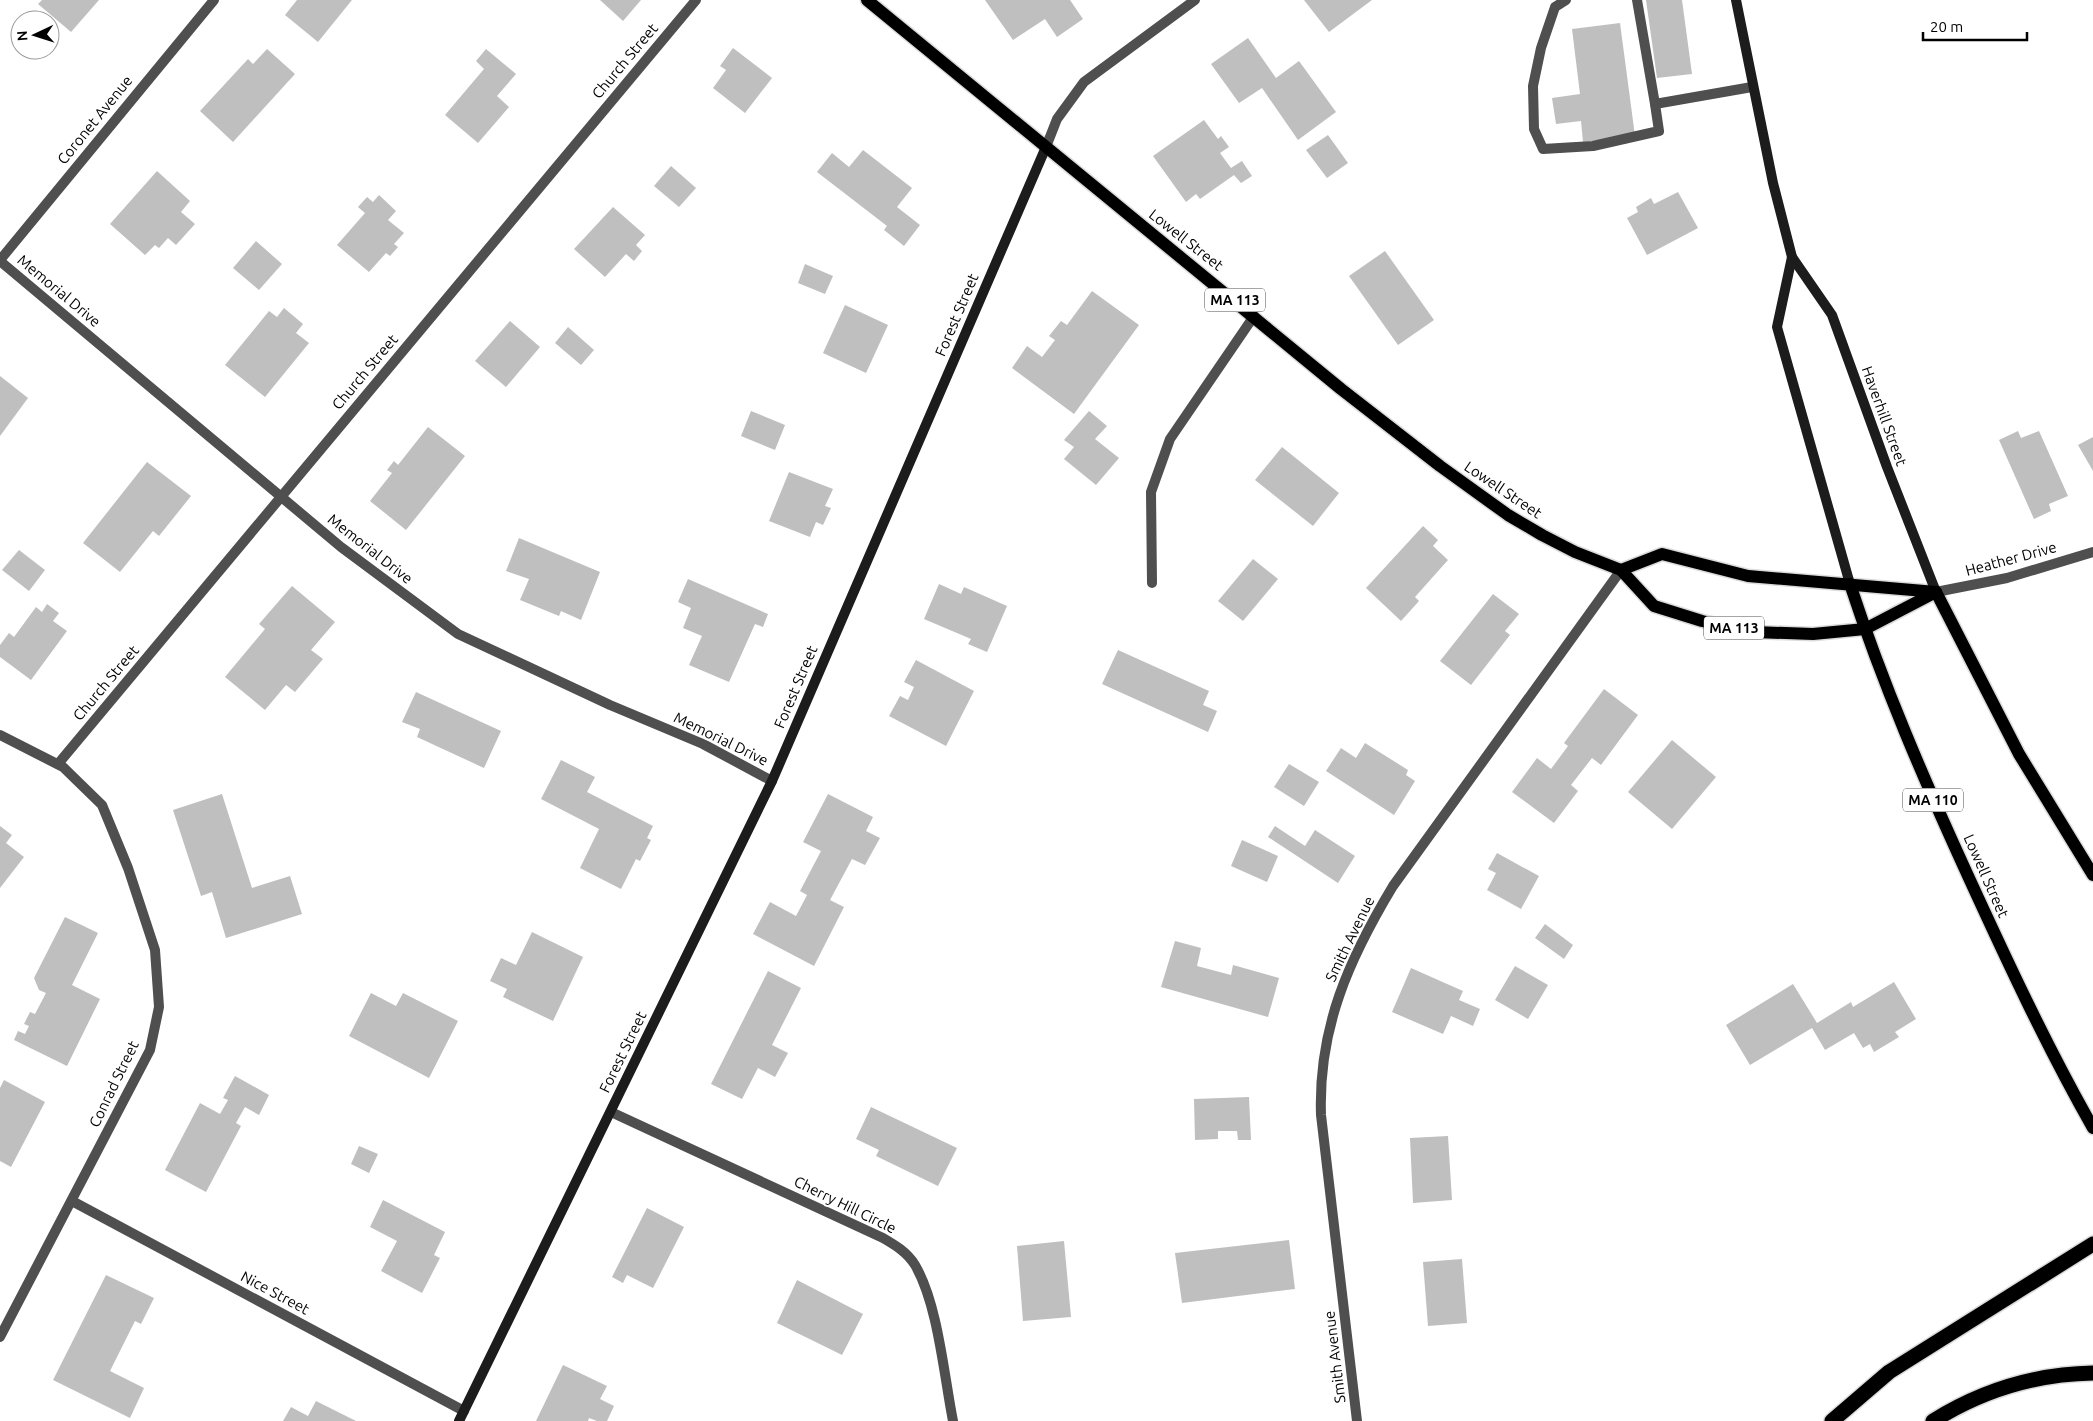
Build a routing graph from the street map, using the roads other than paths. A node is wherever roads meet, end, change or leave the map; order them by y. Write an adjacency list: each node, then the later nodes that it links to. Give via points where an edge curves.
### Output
1 (214, 0): 12 (street, Coronet Avenue)
2 (696, 0): 14 (street, Church Street)
3 (867, 0): 10 (main road, Lowell Street / MA 113)
4 (1195, 0): 10 (street, Forest Street, via 1084,82 1057,119)
5 (1566, 0): 9 (street, via 1555,7 1541,48 1534,86 1534,129 1543,149 1593,146 1658,130)
6 (1638, 0): 9 (street)
7 (1736, 0): 8 (street, Haverhill Street / MA 110)
8 (1752, 87): 9 (street); 11 (street, Haverhill Street / MA 110, via 1772,183)
9 (1656, 104)
10 (1046, 147): 13 (main road, Lowell Street / MA 113); 23 (street, Forest Street)
11 (1792, 257): 18 (street, Haverhill Street / MA 110, via 1778,327); 19 (street, Haverhill Street / MA 110, via 1832,315)
12 (0, 260): 14 (street, Memorial Drive)
13 (1254, 316): 16 (main road, Lowell Street / MA 113, via 1356,401 1508,515 1575,552); 17 (street, via 1170,439 1151,492)
14 (281, 496): 22 (street, Church Street); 23 (street, Memorial Drive, via 341,547 458,634 610,705 703,744)
15 (2093, 552): 19 (street, Heather Drive, via 2007,578)
16 (1621, 570): 18 (main road, via 1662,554 1748,576); 20 (main road, Lowell Street / MA 113, via 1654,606 1702,621 1774,633 1813,634); 34 (street, Smith Avenue, via 1393,886 1359,948 1336,1005 1324,1047 1321,1114)
17 (1152, 583)
18 (1850, 584): 19 (main road); 20 (main road, Lowell Street / MA 110)
19 (1936, 592): 20 (main road, Lowell Street / MA 113); 24 (main road, MA 110, via 2020,754)
20 (1865, 629): 26 (main road, Lowell Street / MA 110, via 1928,787 2001,949 2037,1026)
21 (0, 735): 22 (street, Conrad Street)
22 (58, 764): 27 (street, Conrad Street, via 102,804 156,950 160,1008 150,1050)
23 (772, 781): 25 (street, Forest Street)
24 (2093, 875)
25 (611, 1112): 31 (street, Forest Street); 33 (street, Cherry Hill Circle, via 883,1238 907,1254 926,1290)
26 (2093, 1128)
27 (72, 1201): 29 (street, Conrad Street); 31 (street, Nice Street)
28 (2093, 1244): 35 (highway, via 1889,1372)
29 (0, 1337)
30 (2093, 1373): 36 (highway, via 2036,1379 1998,1389 1960,1404)
31 (464, 1411): 32 (street, Forest Street)
32 (459, 1421)
33 (953, 1421)
34 (1357, 1421)
35 (1832, 1421)
36 (1932, 1421)

